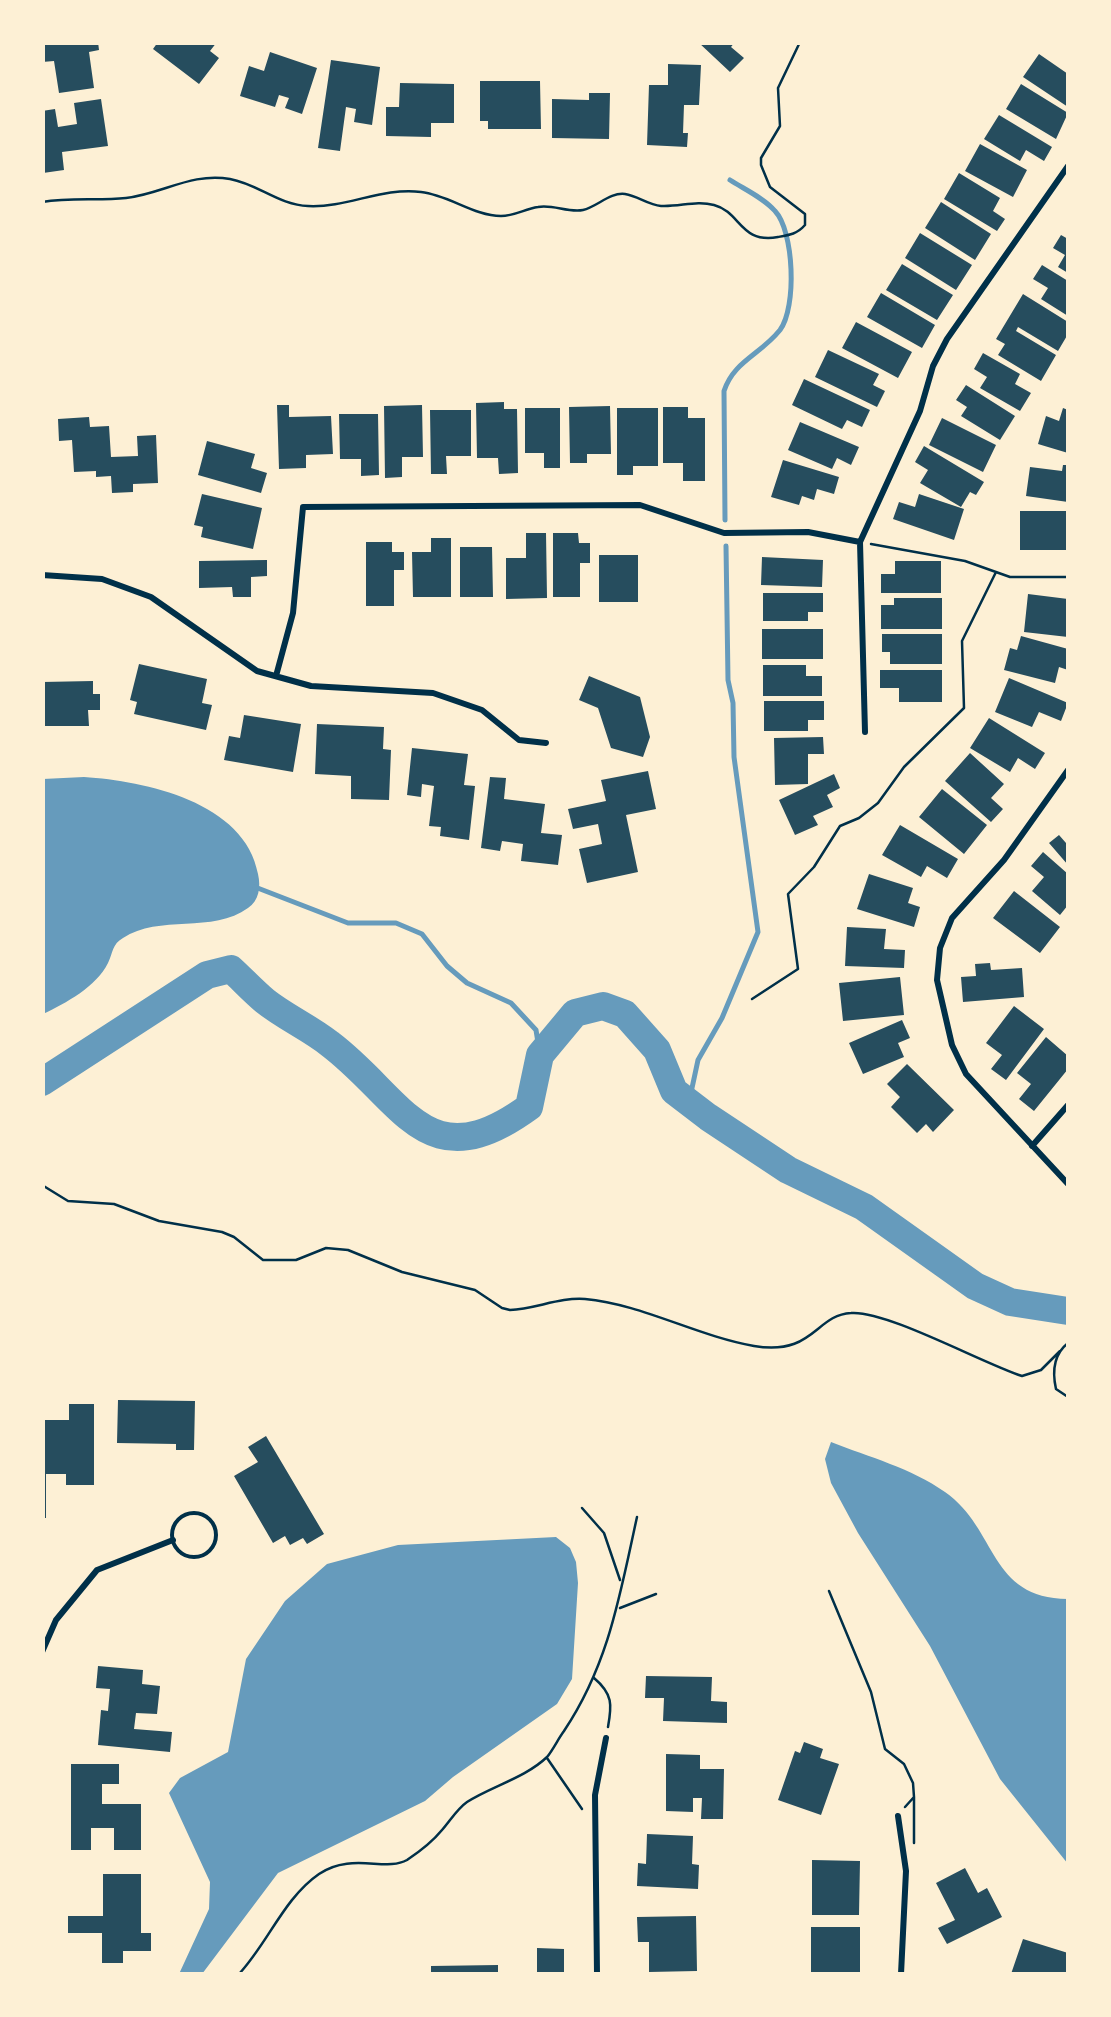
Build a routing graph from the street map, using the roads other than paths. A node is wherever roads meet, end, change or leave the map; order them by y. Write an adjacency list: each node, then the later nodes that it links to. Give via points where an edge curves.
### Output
1 (1068, 166): 2 (street, via 946,339)
2 (860, 542): 4 (street, via 808,532 724,533 640,505 303,506 293,614); 5 (street)
3 (42, 575): 4 (street, via 102,579 151,596 257,670)
4 (276, 676): 6 (street, via 312,686 433,694 482,710 519,740)
5 (865, 732)
6 (546, 743)
7 (1068, 770): 9 (street, via 1004,860 952,918 940,948 937,980 952,1045 966,1074)
8 (1068, 1105): 9 (street)
9 (1032, 1146): 10 (street)
10 (1068, 1184)
11 (172, 1540): 11 (lane, via 194,1557 212,1548 216,1532 209,1519 192,1514 178,1520); 12 (street, via 97,1570 56,1620)
12 (42, 1652)
13 (606, 1738): 15 (street, via 597,1770)
14 (898, 1816): 16 (street, via 906,1871)
15 (597, 1974)
16 (900, 1974)

